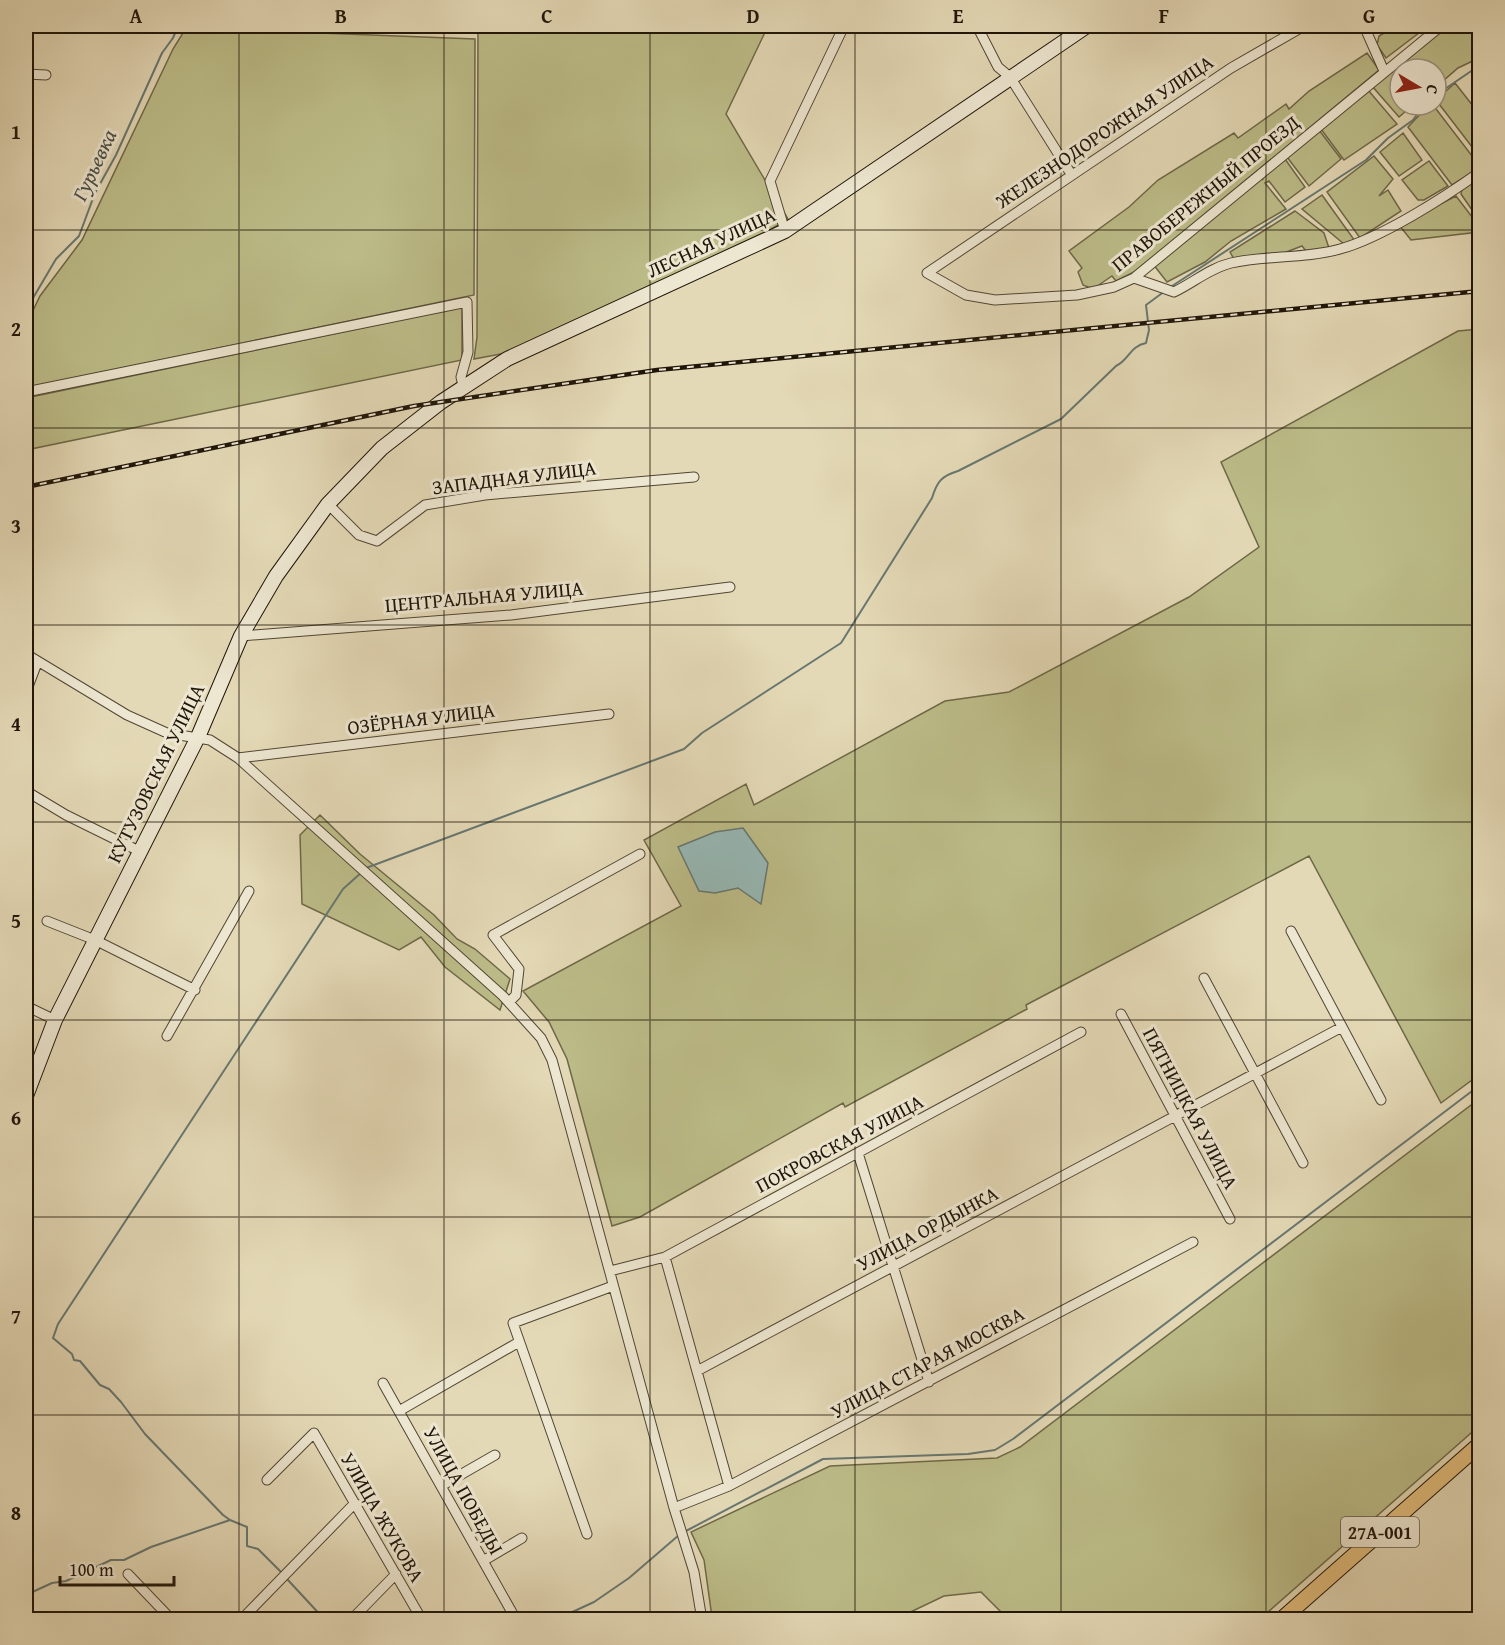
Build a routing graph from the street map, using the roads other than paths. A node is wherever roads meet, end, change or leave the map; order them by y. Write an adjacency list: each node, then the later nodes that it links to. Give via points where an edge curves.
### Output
1 (844, 26): 13 (street, via 770,181)
2 (977, 26): 10 (street, via 998,67)
3 (1088, 26): 10 (street, ЛЕСНАЯ УЛИЦА)
4 (1304, 26): 12 (street, ЖЕЛЕЗНОДОРОЖНАЯ УЛИЦА, via 1231,68)
5 (1364, 26): 7 (street)
6 (1441, 26): 7 (street, ПРАВОБЕРЕЖНЫЙ ПРОЕЗД)
7 (1384, 71): 15 (street, ПРАВОБЕРЕЖНЫЙ ПРОЕЗД)
8 (26, 74): 9 (street)
9 (46, 75)
10 (1010, 76): 12 (street); 13 (street, ЛЕСНАЯ УЛИЦА)
11 (1479, 172): 15 (street, via 1455,190 1362,242 1338,250 1231,263 1174,292)
12 (1071, 174): 14 (street, ЖЕЛЕЗНОДОРОЖНАЯ УЛИЦА)
13 (785, 231): 16 (street, ЛЕСНАЯ УЛИЦА, via 507,358)
14 (927, 273): 15 (street, ПРАВОБЕРЕЖНЫЙ ПРОЕЗД, via 966,295 995,300 1077,296)
15 (1134, 278)
16 (464, 386): 17 (street, via 461,377 468,352 467,302); 19 (street, ЛЕСНАЯ УЛИЦА, via 382,447)
17 (26, 392)
18 (694, 477): 20 (street, ЗАПАДНАЯ УЛИЦА, via 485,495 425,505 377,541 359,535)
19 (348, 484): 20 (street, КУТУЗОВСКАЯ УЛИЦА)
20 (328, 504): 22 (street, КУТУЗОВСКАЯ УЛИЦА, via 276,576)
21 (730, 587): 22 (street, ЦЕНТРАЛЬНАЯ УЛИЦА, via 510,615)
22 (241, 636): 27 (street, КУТУЗОВСКАЯ УЛИЦА)
23 (26, 654): 24 (street)
24 (37, 663): 25 (street); 27 (street, via 127,715 167,733)
25 (26, 692)
26 (609, 714): 28 (street, ОЗЁРНАЯ УЛИЦА)
27 (198, 736): 28 (street); 30 (street, КУТУЗОВСКАЯ УЛИЦА)
28 (238, 758): 38 (street)
29 (26, 791): 30 (street)
30 (139, 851): 35 (street, КУТУЗОВСКАЯ УЛИЦА)
31 (640, 854): 38 (street, via 494,935 519,969 516,995)
32 (249, 891): 37 (street)
33 (47, 921): 35 (street)
34 (1291, 931): 42 (street)
35 (95, 940): 37 (street); 41 (street, КУТУЗОВСКАЯ УЛИЦА)
36 (1204, 978): 45 (street)
37 (195, 990): 44 (street)
38 (509, 1002): 55 (street, via 541,1038 552,1060)
39 (26, 1006): 41 (street)
40 (1121, 1014): 48 (street, ПЯТНИЦКАЯ УЛИЦА)
41 (55, 1020): 46 (street, КУТУЗОВСКАЯ УЛИЦА)
42 (1342, 1027): 45 (street, УЛИЦА ОРДЫНКА); 47 (street)
43 (1081, 1032): 49 (street, ПОКРОВСКАЯ УЛИЦА)
44 (167, 1036)
45 (1256, 1074): 48 (street, УЛИЦА ОРДЫНКА); 50 (street)
46 (26, 1096)
47 (1381, 1100)
48 (1175, 1118): 51 (street, ПЯТНИЦКАЯ УЛИЦА); 54 (street, УЛИЦА ОРДЫНКА)
49 (858, 1153): 53 (street, ПОКРОВСКАЯ УЛИЦА); 54 (street)
50 (1303, 1163)
51 (1230, 1219)
52 (1193, 1242): 59 (street, УЛИЦА СТАРАЯ МОСКВА)
53 (665, 1257): 55 (street, ПОКРОВСКАЯ УЛИЦА); 58 (street)
54 (894, 1266): 58 (street, УЛИЦА ОРДЫНКА); 59 (street)
55 (609, 1271): 56 (street)
56 (614, 1286): 57 (street, via 513,1323); 68 (street)
57 (519, 1342): 61 (street); 69 (street)
58 (696, 1371): 66 (street)
59 (930, 1382): 66 (street, УЛИЦА СТАРАЯ МОСКВА)
60 (383, 1383): 61 (street, УЛИЦА ПОБЕДЫ)
61 (399, 1411): 65 (street, УЛИЦА ПОБЕДЫ)
62 (1479, 1444): 80 (main road, 27А-001)
63 (495, 1455): 65 (street)
64 (267, 1480): 67 (street, УЛИЦА ЖУКОВА, via 314,1433)
65 (441, 1486): 71 (street, УЛИЦА ПОБЕДЫ)
66 (729, 1486): 68 (street, УЛИЦА СТАРАЯ МОСКВА)
67 (355, 1503): 73 (street, УЛИЦА ЖУКОВА); 77 (street)
68 (674, 1508): 79 (street, via 694,1572)
69 (587, 1534)
70 (522, 1538): 71 (street)
71 (483, 1561): 74 (street, УЛИЦА ПОБЕДЫ)
72 (128, 1574): 76 (street)
73 (396, 1574): 75 (street); 78 (street, УЛИЦА ЖУКОВА)
74 (514, 1616)
75 (353, 1618)
76 (172, 1620)
77 (241, 1620)
78 (422, 1620)
79 (702, 1620)
80 (1281, 1620)

